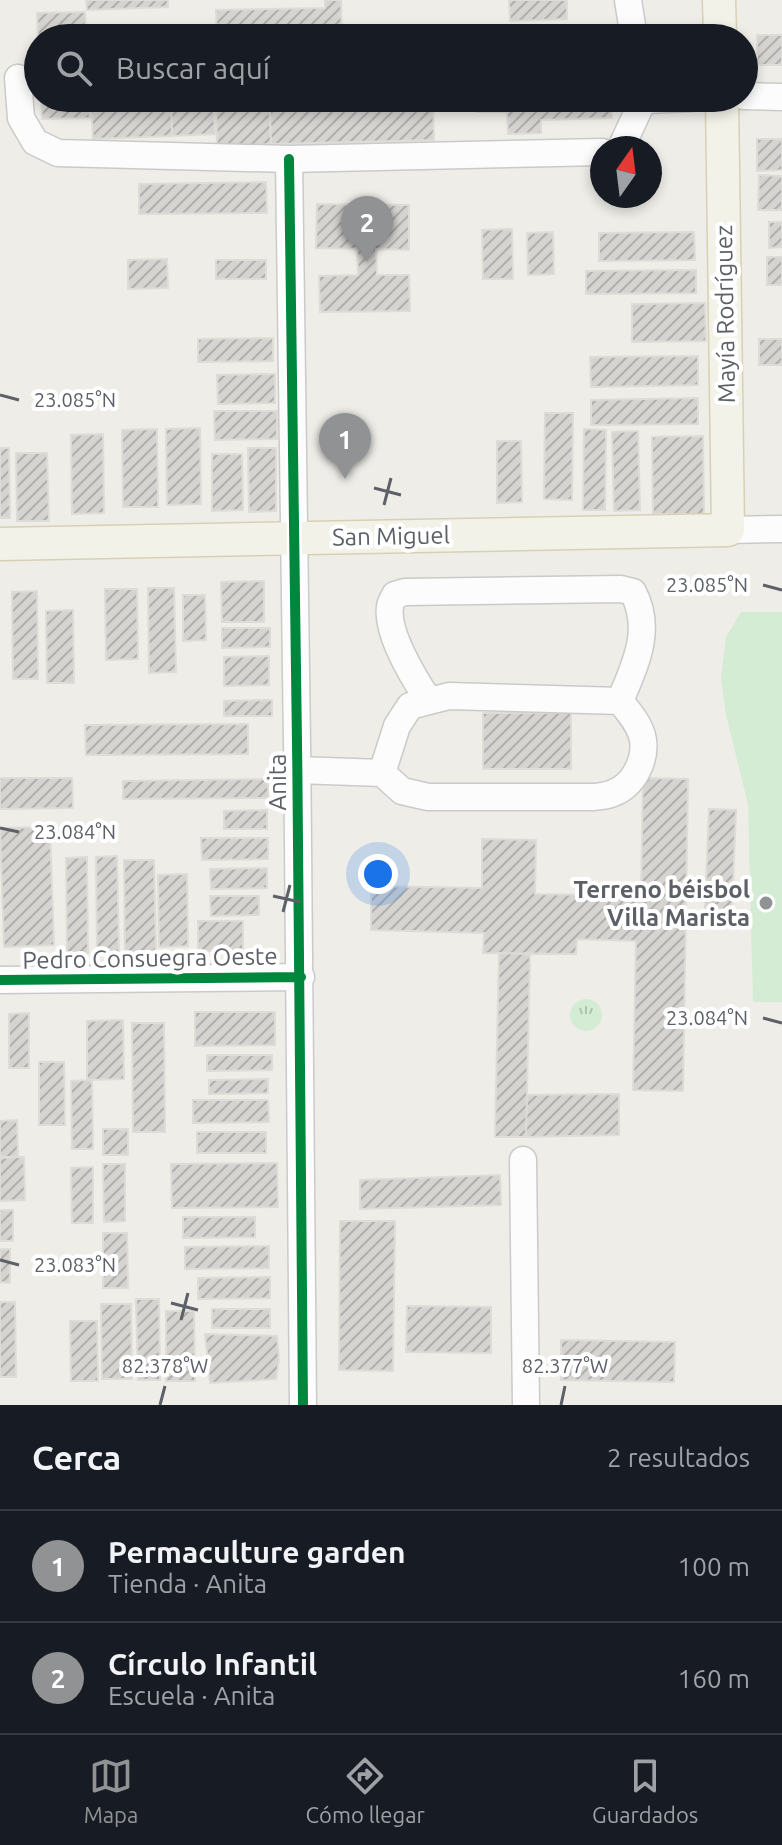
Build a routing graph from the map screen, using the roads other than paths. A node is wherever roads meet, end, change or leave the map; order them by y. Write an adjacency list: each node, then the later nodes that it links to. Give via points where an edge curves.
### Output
1 (628, 0): 3 (street)
2 (719, 0): 4 (main road)
3 (632, 24)
4 (720, 24)
5 (18, 78): 12 (street, via 21,118 35,142 58,153)
6 (758, 96): 7 (street)
7 (782, 97)
8 (638, 112): 10 (street)
9 (722, 112): 14 (main road, Mayía Rodríguez)
10 (627, 136)
11 (590, 152): 12 (street)
12 (289, 159): 15 (street, Anita)
13 (782, 529): 14 (street, San Miguel)
14 (728, 530): 15 (main road, San Miguel)
15 (294, 538): 16 (main road, San Miguel); 19 (street, Anita)
16 (0, 544)
17 (429, 701): 18 (street, via 449,696); 18 (street, via 402,656 390,607 395,595 621,589 633,592 641,607 643,638); 20 (street, via 410,706 397,726)
18 (620, 701): 20 (street, via 631,713 643,749 634,777 616,793 428,797 402,791)
19 (297, 770): 20 (street); 21 (street, Anita)
20 (382, 773)
21 (301, 977): 22 (street, Pedro Consuegra Oeste); 24 (street, Anita)
22 (0, 980)
23 (523, 1160): 25 (street)
24 (303, 1405)
25 (526, 1405)

